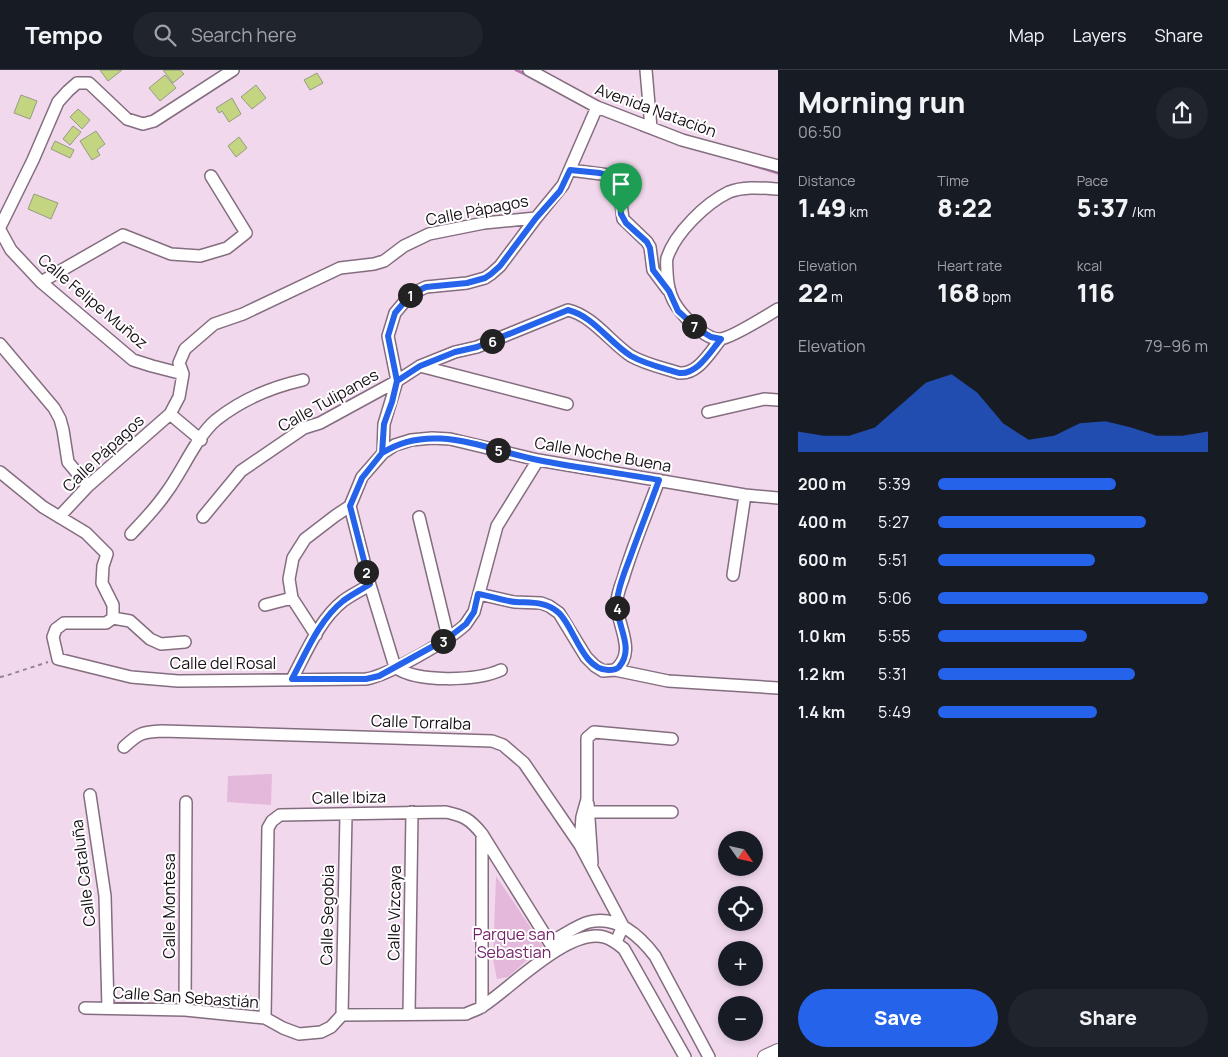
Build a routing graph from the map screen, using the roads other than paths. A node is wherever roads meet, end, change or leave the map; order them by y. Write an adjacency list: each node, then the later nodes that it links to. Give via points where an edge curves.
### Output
1 (233, 70): 11 (street, Calle Felipe Muñoz, via 154,121 143,124 127,119 89,83 77,83 58,102)
2 (529, 70): 4 (street, Avenida Natación)
3 (646, 70): 5 (street)
4 (597, 107): 5 (street, Avenida Natación); 7 (street, Calle Pápagos)
5 (651, 128): 6 (street, Avenida Natación, via 682,140)
6 (778, 166)
7 (570, 170): 10 (street, Calle Pápagos, via 560,191); 13 (street, via 609,175 617,181 623,219 647,242 653,270)
8 (211, 176): 12 (street, via 246,233 227,248 200,256 172,254 124,235)
9 (778, 189): 13 (street, via 730,191 711,202 690,221 667,258)
10 (536, 218): 18 (street, Calle Pápagos, via 484,223 429,234 404,246 384,261 327,273 260,307 214,324 185,349 179,363); 20 (street, via 500,266 485,278 432,286 411,294 395,313 388,336)
11 (0, 228): 12 (street, Calle Felipe Muñoz, via 11,250)
12 (41, 282): 18 (street, Calle Felipe Muñoz, via 133,360)
13 (669, 291): 15 (street, via 678,311 698,329)
14 (778, 309): 15 (street, Calle Tulipanes)
15 (721, 339): 17 (street, Calle Tulipanes, via 697,367 685,374 679,373 630,355 586,319 568,310)
16 (0, 344): 30 (street, via 54,408 60,418 68,462)
17 (420, 366): 20 (street, Calle Tulipanes); 22 (street)
18 (183, 374): 24 (street, Calle Pápagos, via 177,403)
19 (303, 380): 25 (street, via 250,399 216,420)
20 (397, 381): 26 (street, via 384,424); 35 (street, Calle Tulipanes, via 320,423 304,428 241,472)
21 (778, 400): 23 (street, via 764,399)
22 (567, 404)
23 (708, 412)
24 (170, 414): 25 (street); 30 (street, Calle Pápagos)
25 (201, 440): 37 (street, via 166,493)
26 (382, 453): 27 (street, Calle Noche Buena, via 411,440 432,438 450,439); 33 (street, Calle Noche Buena, via 362,478)
27 (538, 460): 29 (street, Calle Noche Buena); 40 (street, Calle del Rosal, via 497,526)
28 (0, 472): 34 (street)
29 (659, 480): 31 (street, Calle Noche Buena); 49 (street, via 618,597 627,650)
30 (88, 486): 34 (street, Calle Pápagos)
31 (745, 495): 32 (street, Calle Noche Buena); 38 (street)
32 (778, 498)
33 (350, 506): 39 (street); 41 (street, Calle Noche Buena, via 306,539 293,558 289,579)
34 (58, 517): 43 (street, via 86,533 107,554 102,583 113,604)
35 (203, 517)
36 (420, 517): 45 (street)
37 (131, 534)
38 (733, 575)
39 (370, 584): 44 (street, via 342,602); 47 (street)
40 (478, 594): 45 (street, Calle del Rosal, via 474,612 466,624); 49 (street, via 548,606 559,613 595,666)
41 (292, 598): 42 (street); 44 (street, Calle Noche Buena)
42 (265, 605)
43 (113, 618): 46 (street, via 130,621 150,639 161,644); 50 (street, Calle del Rosal, via 106,623 64,623 56,629 53,637 58,659 131,677 169,680)
44 (316, 635): 50 (street)
45 (448, 638): 47 (street, Calle del Rosal)
46 (185, 642)
47 (395, 667): 48 (street, via 408,674 436,678 473,678); 50 (street, Calle del Rosal, via 366,679)
48 (501, 670)
49 (615, 670): 51 (street, via 668,681)
50 (292, 679)
51 (778, 688)
52 (672, 739): 55 (street, via 592,734 586,739)
53 (124, 747): 62 (street, Calle Torralba, via 136,736 162,731 492,741 503,745 524,763)
54 (90, 796): 69 (street, Calle Cataluña, via 106,896)
55 (587, 799): 58 (street); 62 (street)
56 (186, 802): 70 (street, Calle Montesa)
57 (412, 812): 60 (street, Calle Ibiza); 61 (street, Calle Ibiza, via 461,815); 71 (street, Calle Vizcaya)
58 (590, 812): 59 (street); 63 (street)
59 (672, 812)
60 (346, 814): 72 (street, Calle Segobia); 73 (street, Calle Ibiza, via 280,815 270,824)
61 (482, 834): 66 (street, Calle Ibiza); 67 (street)
62 (580, 845): 63 (street, Calle Torralba)
63 (592, 865): 64 (street, Calle Torralba)
64 (623, 926): 65 (street); 66 (street, Calle Torralba, via 611,922 588,922); 76 (street, Calle Torralba, via 644,941 655,956)
65 (616, 942): 66 (street, via 603,936 585,937); 75 (street, via 624,949)
66 (552, 946): 67 (street)
67 (482, 1007): 71 (street, via 466,1014)
68 (85, 1008): 69 (street, Calle San Sebastián)
69 (108, 1008): 70 (street, Calle San Sebastián)
70 (185, 1010): 73 (street, Calle San Sebastián)
71 (409, 1014): 72 (street)
72 (342, 1015): 73 (street, Calle San Sebastián, via 331,1027 310,1034 299,1034)
73 (265, 1018)
74 (778, 1052): 77 (main road); 78 (main road)
75 (683, 1056)
76 (709, 1057)
77 (765, 1057)
78 (772, 1057)

